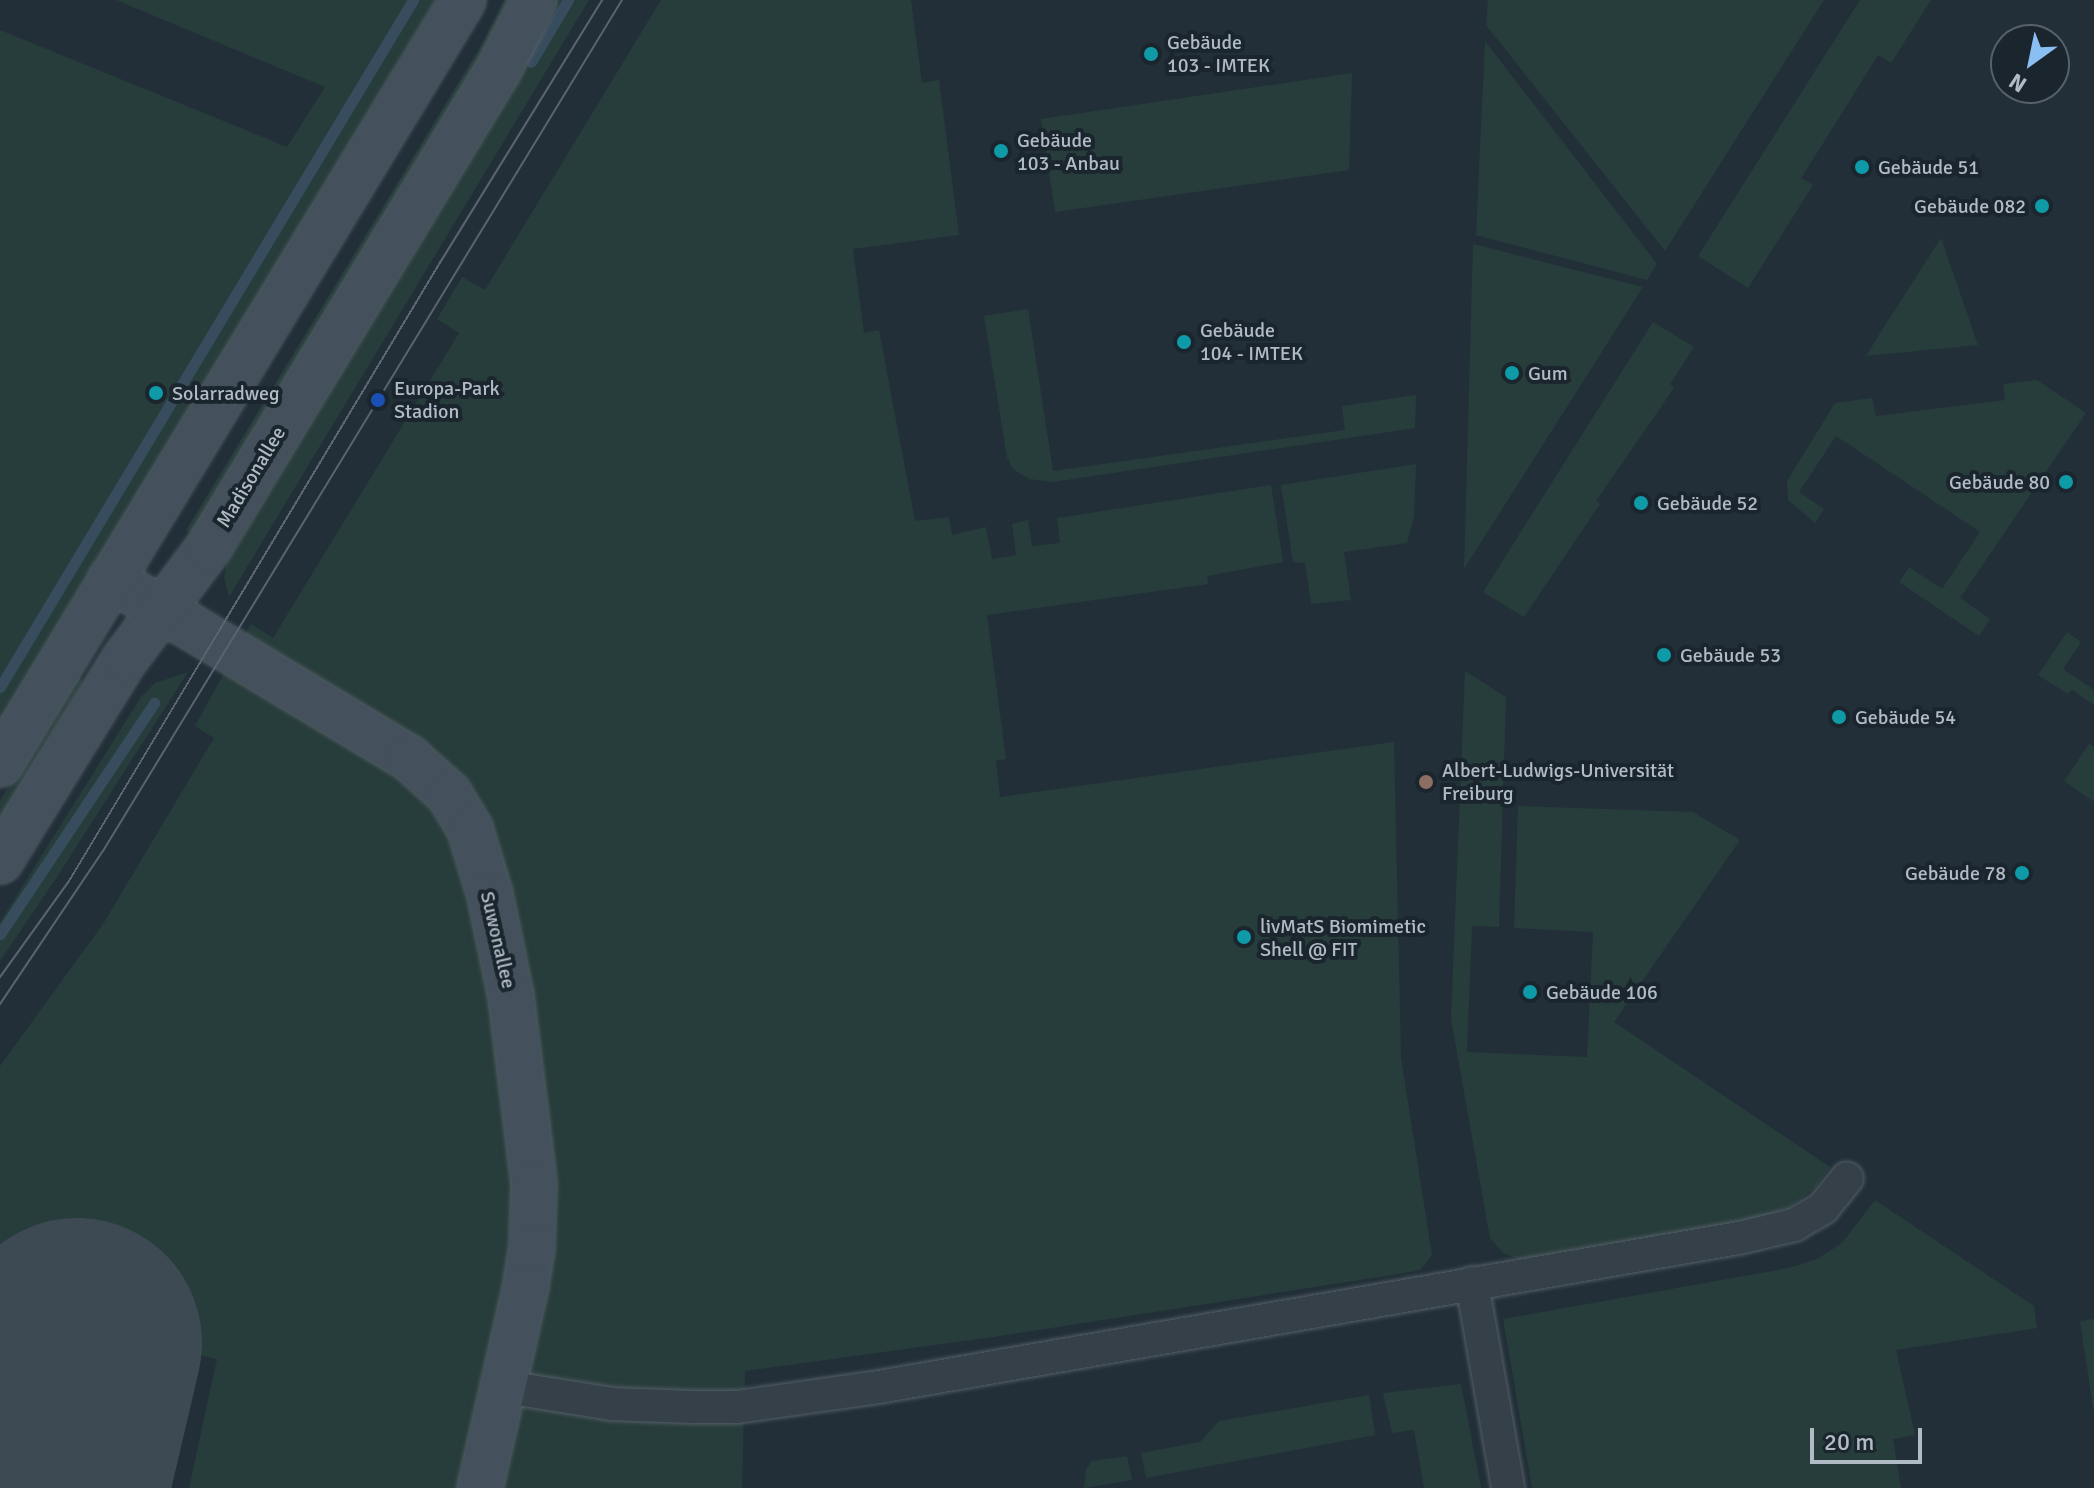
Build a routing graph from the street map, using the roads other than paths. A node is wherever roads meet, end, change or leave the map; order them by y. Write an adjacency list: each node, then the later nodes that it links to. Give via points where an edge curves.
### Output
1 (463, 0): 3 (main road)
2 (534, 0): 4 (main road, Madisonallee, via 499,69 216,536)
3 (111, 579): 4 (main road, Suwonallee); 5 (main road)
4 (163, 609): 6 (main road, Madisonallee, via 92,709); 9 (main road, Suwonallee, via 409,758 449,794 470,829 511,996 534,1184 532,1247)
5 (0, 764)
6 (0, 861)
7 (1847, 1178): 8 (street, via 1823,1208 1794,1225)
8 (1472, 1283): 9 (street, via 737,1407 612,1404); 11 (street)
9 (505, 1387): 10 (main road, Suwonallee)
10 (480, 1488)
11 (1508, 1488)

